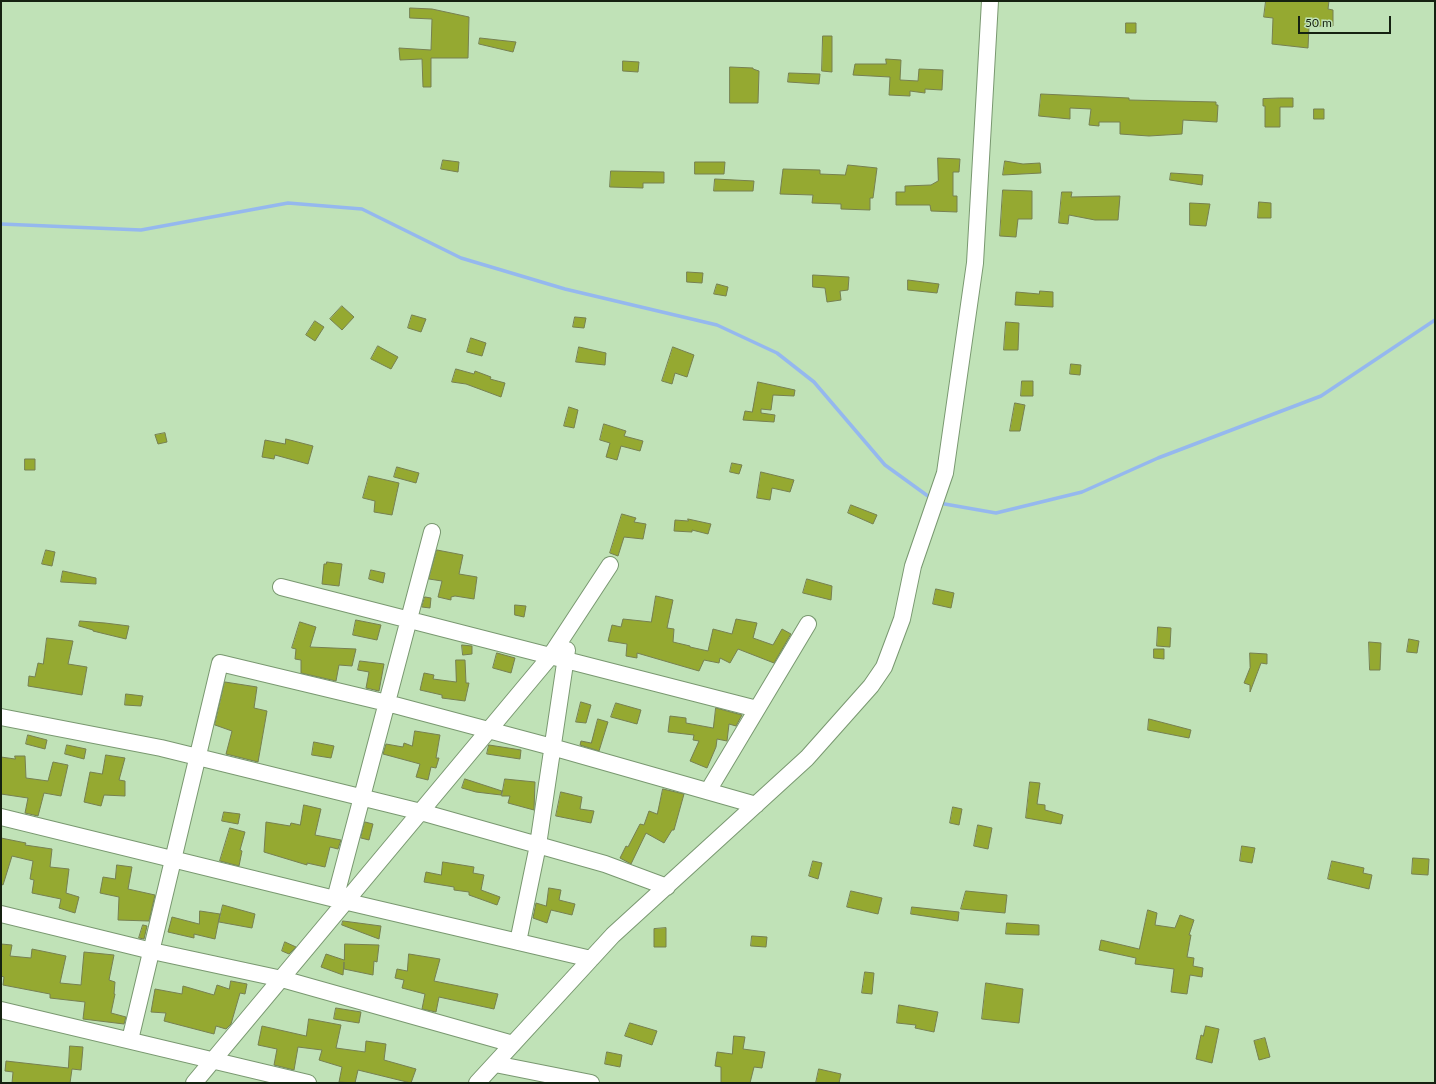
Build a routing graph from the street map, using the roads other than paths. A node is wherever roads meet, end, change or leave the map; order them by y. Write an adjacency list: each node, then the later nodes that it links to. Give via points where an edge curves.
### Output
1 (990, 1): 16 (street, via 975,263 945,473 913,566 902,619 884,667 871,686 808,758)
2 (432, 532): 5 (street)
3 (610, 565): 7 (street, via 571,624)
4 (281, 587): 5 (street)
5 (409, 619): 7 (street); 8 (street)
6 (808, 624): 9 (street)
7 (558, 657): 9 (street); 11 (street); 12 (street)
8 (387, 703): 11 (street); 13 (street, via 220,663); 15 (street)
9 (757, 709): 14 (street)
10 (1, 717): 13 (street)
11 (489, 730): 12 (street); 17 (street)
12 (552, 747): 14 (street); 19 (street)
13 (197, 757): 15 (street); 20 (street)
14 (708, 791): 16 (street)
15 (362, 798): 17 (street); 22 (street)
16 (756, 805): 21 (street)
17 (420, 812): 19 (street); 22 (street)
18 (1, 817): 20 (street)
19 (538, 845): 21 (street, via 606,864); 24 (street)
20 (173, 859): 22 (street); 25 (street)
21 (667, 886): 26 (street)
22 (340, 901): 24 (street); 27 (street)
23 (1, 914): 25 (street)
24 (518, 942): 26 (street)
25 (152, 951): 27 (street); 29 (street)
26 (591, 959): 30 (street)
27 (282, 979): 30 (street); 31 (street)
28 (1, 1010): 29 (street)
29 (130, 1040): 31 (street)
30 (513, 1044): 32 (street)
31 (214, 1060): 33 (street); 34 (street)
32 (494, 1064): 35 (street); 36 (street)
33 (194, 1083)
34 (308, 1083)
35 (477, 1083)
36 (591, 1083)

